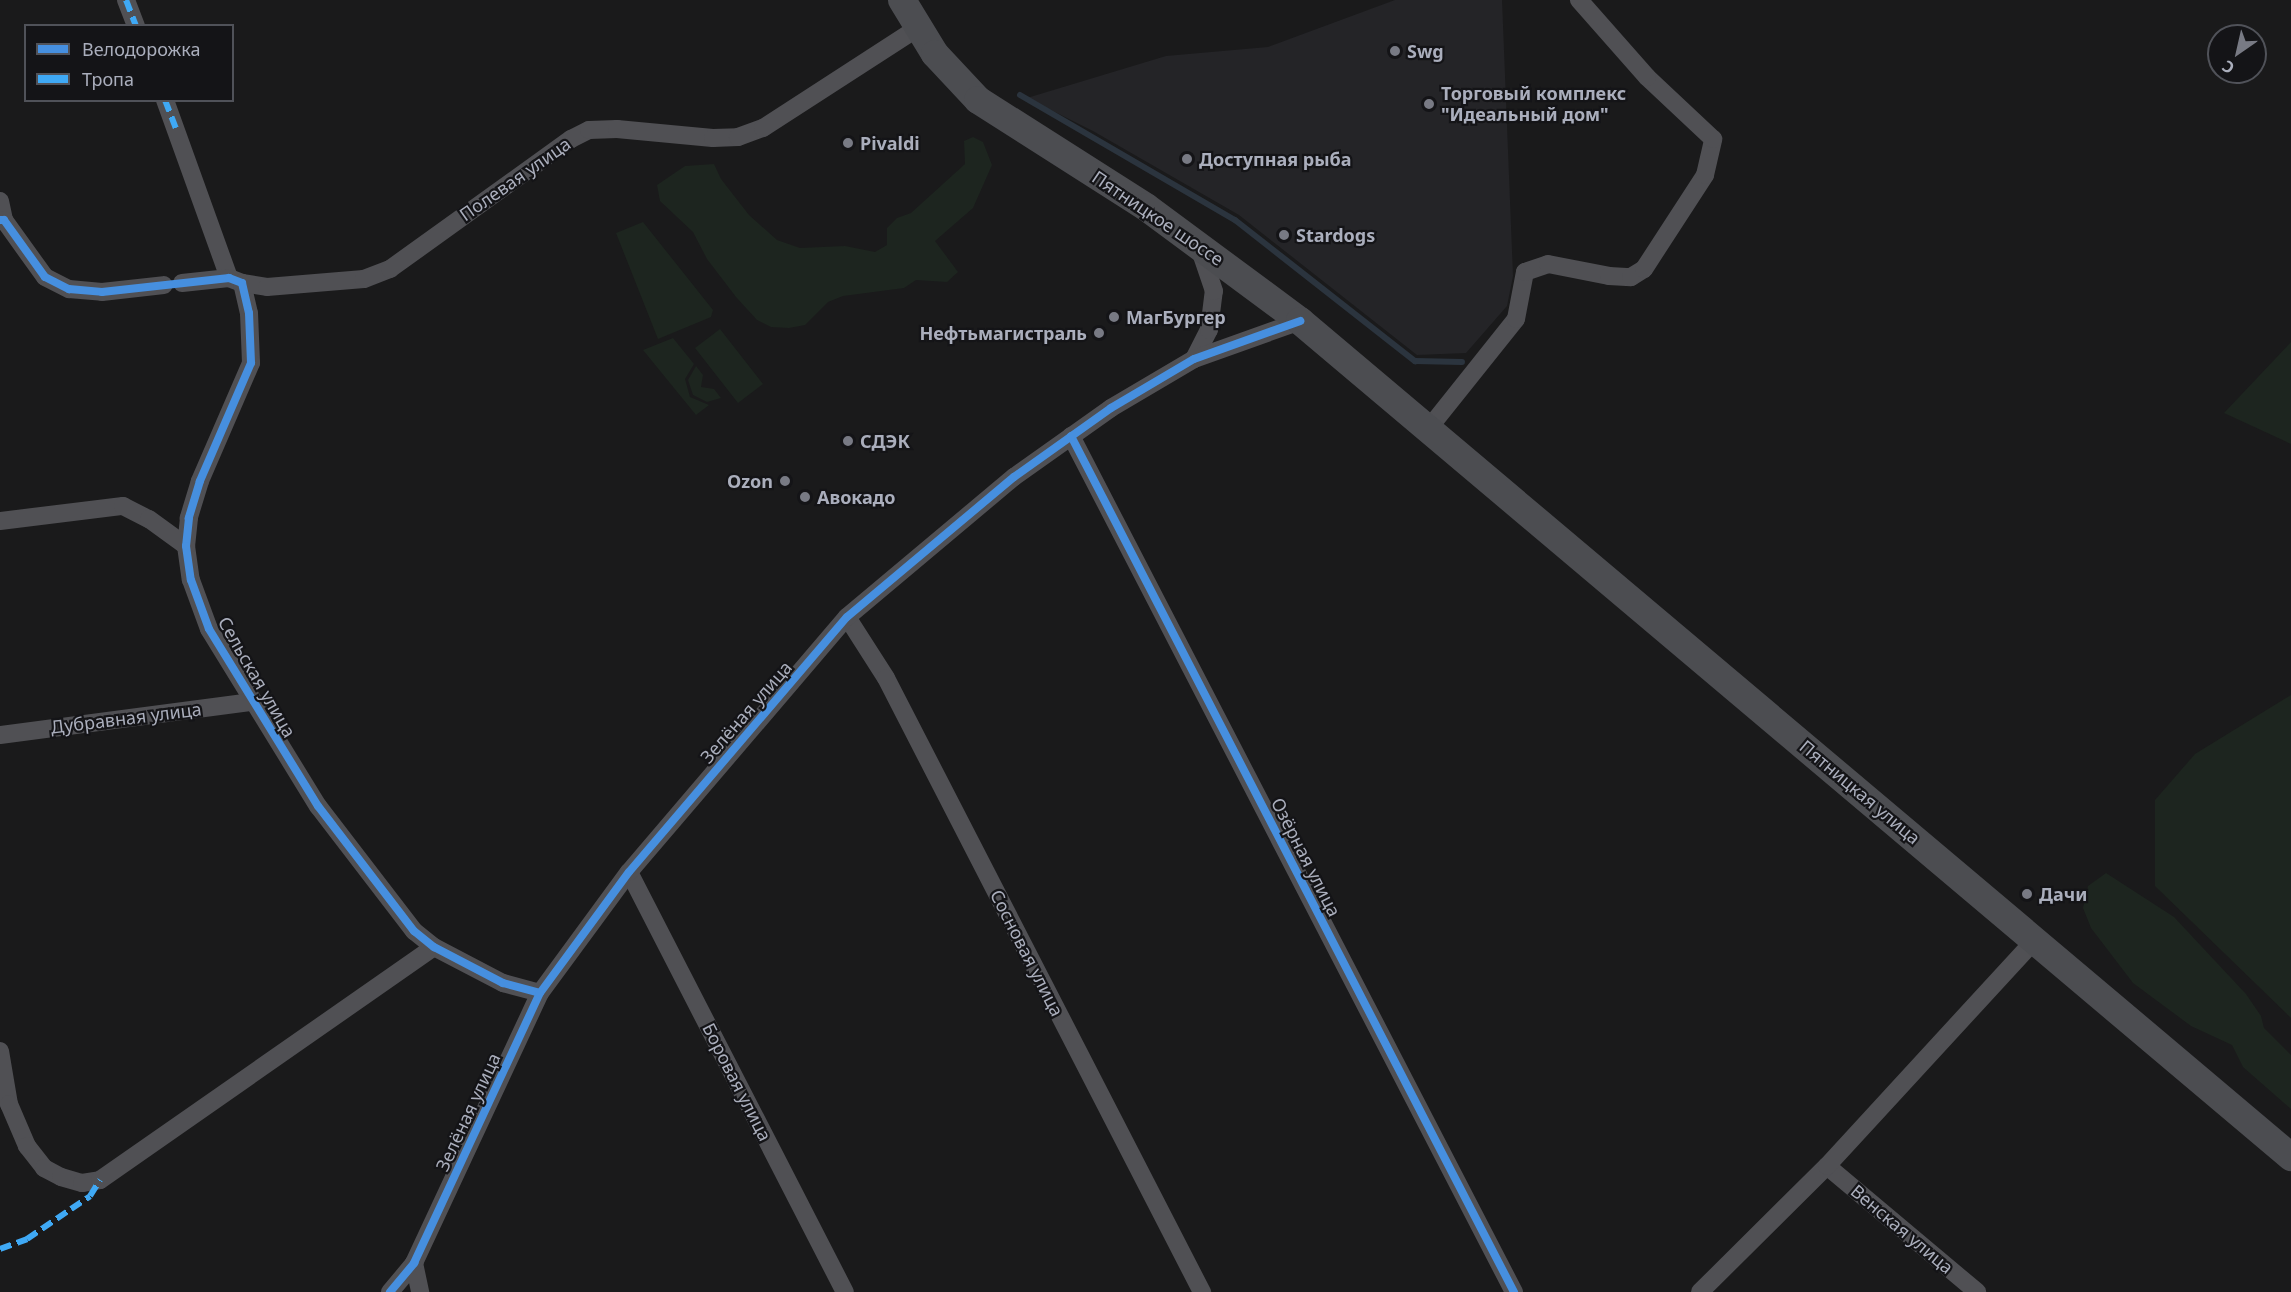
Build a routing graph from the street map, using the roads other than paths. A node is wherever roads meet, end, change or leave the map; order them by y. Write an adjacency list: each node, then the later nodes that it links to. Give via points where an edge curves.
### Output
1 (126, 0): 4 (street)
2 (902, 0): 5 (main road, Пятницкое шоссе)
3 (1579, 0): 13 (street, via 1647,77 1713,139 1705,175 1644,269 1631,277 1548,264 1525,272 1515,320)
4 (135, 24)
5 (916, 29): 9 (main road, Пятницкое шоссе, via 978,100); 10 (street, Полевая улица, via 763,128 738,137 589,130 390,269 364,279 267,288)
6 (166, 102): 10 (street)
7 (0, 201): 8 (street)
8 (2, 220): 10 (street, Полевая улица, via 45,277 69,289 102,292)
9 (1197, 243): 11 (main road, Пятницкое шоссе); 12 (street, via 1214,291 1209,330)
10 (236, 281): 16 (street, Сельская улица, via 249,313 251,363 201,481 189,518)
11 (1300, 321): 12 (street, Зелёная улица); 13 (main road, Пятницкое шоссе)
12 (1194, 359): 14 (street, Зелёная улица)
13 (1429, 428): 21 (main road, Пятницкая улица)
14 (1071, 436): 17 (street, Зелёная улица, via 1014,477); 32 (street, Озёрная улица)
15 (0, 521): 16 (street, via 123,506)
16 (186, 546): 18 (street, Сельская улица, via 191,580 209,629)
17 (847, 617): 20 (street, Зелёная улица); 31 (street, Сосновая улица, via 886,678)
18 (252, 702): 19 (street, Дубравная улица); 22 (street, Сельская улица, via 366,872 414,931)
19 (0, 735)
20 (629, 872): 23 (street, Зелёная улица); 30 (street, Боровая улица)
21 (2036, 940): 25 (main road, Пятницкая улица); 26 (street)
22 (434, 947): 23 (street, Сельская улица, via 503,983); 24 (street, via 100,1180 82,1183 44,1168 27,1146 9,1104)
23 (540, 993): 27 (street, Зелёная улица)
24 (0, 1051)
25 (2291, 1157)
26 (1827, 1166): 33 (street); 34 (street, Венская улица)
27 (414, 1263): 28 (street, Зелёная улица); 29 (street)
28 (390, 1292)
29 (420, 1292)
30 (845, 1292)
31 (1202, 1292)
32 (1514, 1292)
33 (1700, 1292)
34 (1977, 1292)

